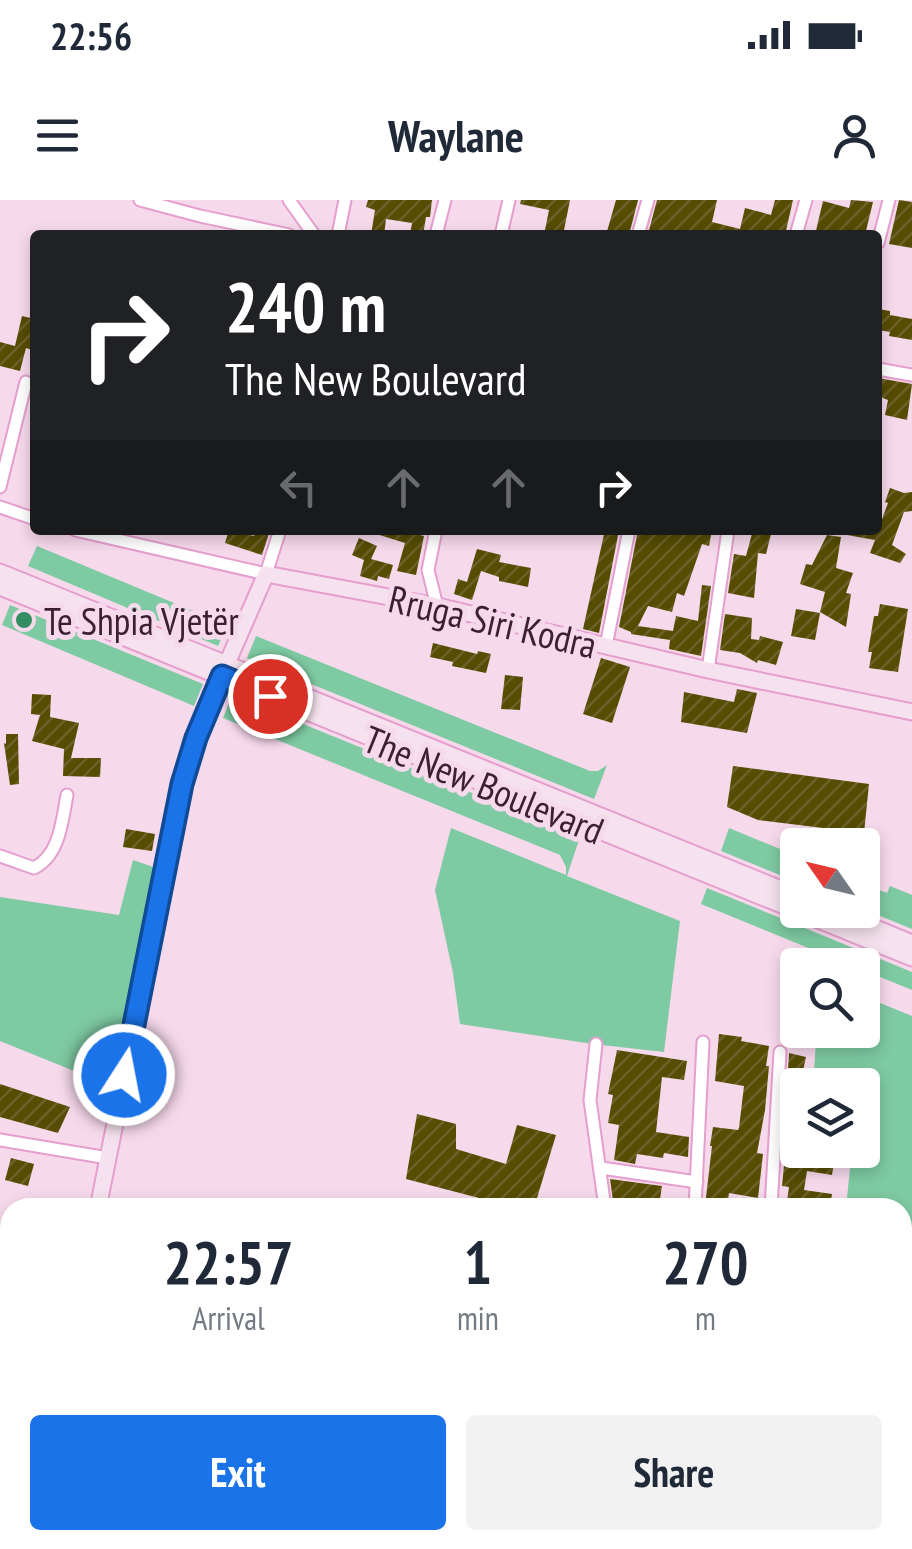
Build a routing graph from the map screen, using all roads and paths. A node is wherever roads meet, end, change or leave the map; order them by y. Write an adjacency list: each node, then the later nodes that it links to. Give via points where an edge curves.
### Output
1 (140, 200): 9 (street)
2 (290, 200): 10 (street)
3 (345, 200): 11 (street)
4 (445, 200): 12 (street)
5 (510, 200): 13 (street)
6 (648, 200): 14 (street)
7 (806, 200): 15 (street)
8 (889, 200): 16 (street)
9 (266, 230)
10 (311, 230)
11 (339, 230)
12 (437, 230)
13 (502, 230)
14 (639, 230)
15 (797, 230)
16 (882, 230)
17 (882, 371): 18 (street)
18 (912, 376)
19 (26, 382): 20 (street)
20 (0, 487)
21 (0, 507): 22 (street)
22 (30, 517)
23 (97, 535): 29 (street, Rruga Siri Kodra)
24 (278, 535): 29 (street)
25 (435, 535): 31 (street, via 428,570)
26 (629, 535): 32 (street)
27 (727, 535): 34 (street)
28 (0, 572): 33 (main road, The New Boulevard)
29 (266, 574): 31 (main road, Rruga Siri Kodra); 33 (main road)
30 (0, 587): 33 (main road, The New Boulevard)
31 (437, 606): 32 (main road, Rruga Siri Kodra)
32 (606, 646): 34 (main road, Rruga Siri Kodra)
33 (224, 670): 38 (main road, The New Boulevard); 41 (main road, The New Boulevard); 46 (main road, via 182,784)
34 (708, 670): 35 (main road, Rruga Siri Kodra)
35 (912, 712)
36 (67, 796): 37 (street, via 60,835 45,861 34,868)
37 (0, 856)
38 (780, 889)
39 (876, 928): 40 (main road)
40 (912, 943)
41 (912, 958)
42 (703, 1042): 48 (street)
43 (596, 1044): 47 (street, via 590,1100)
44 (780, 1052): 52 (street)
45 (0, 1140): 46 (street)
46 (108, 1158): 49 (main road)
47 (601, 1168): 48 (street); 50 (street)
48 (697, 1182): 51 (street)
49 (100, 1198)
50 (603, 1198)
51 (696, 1198)
52 (772, 1198)

